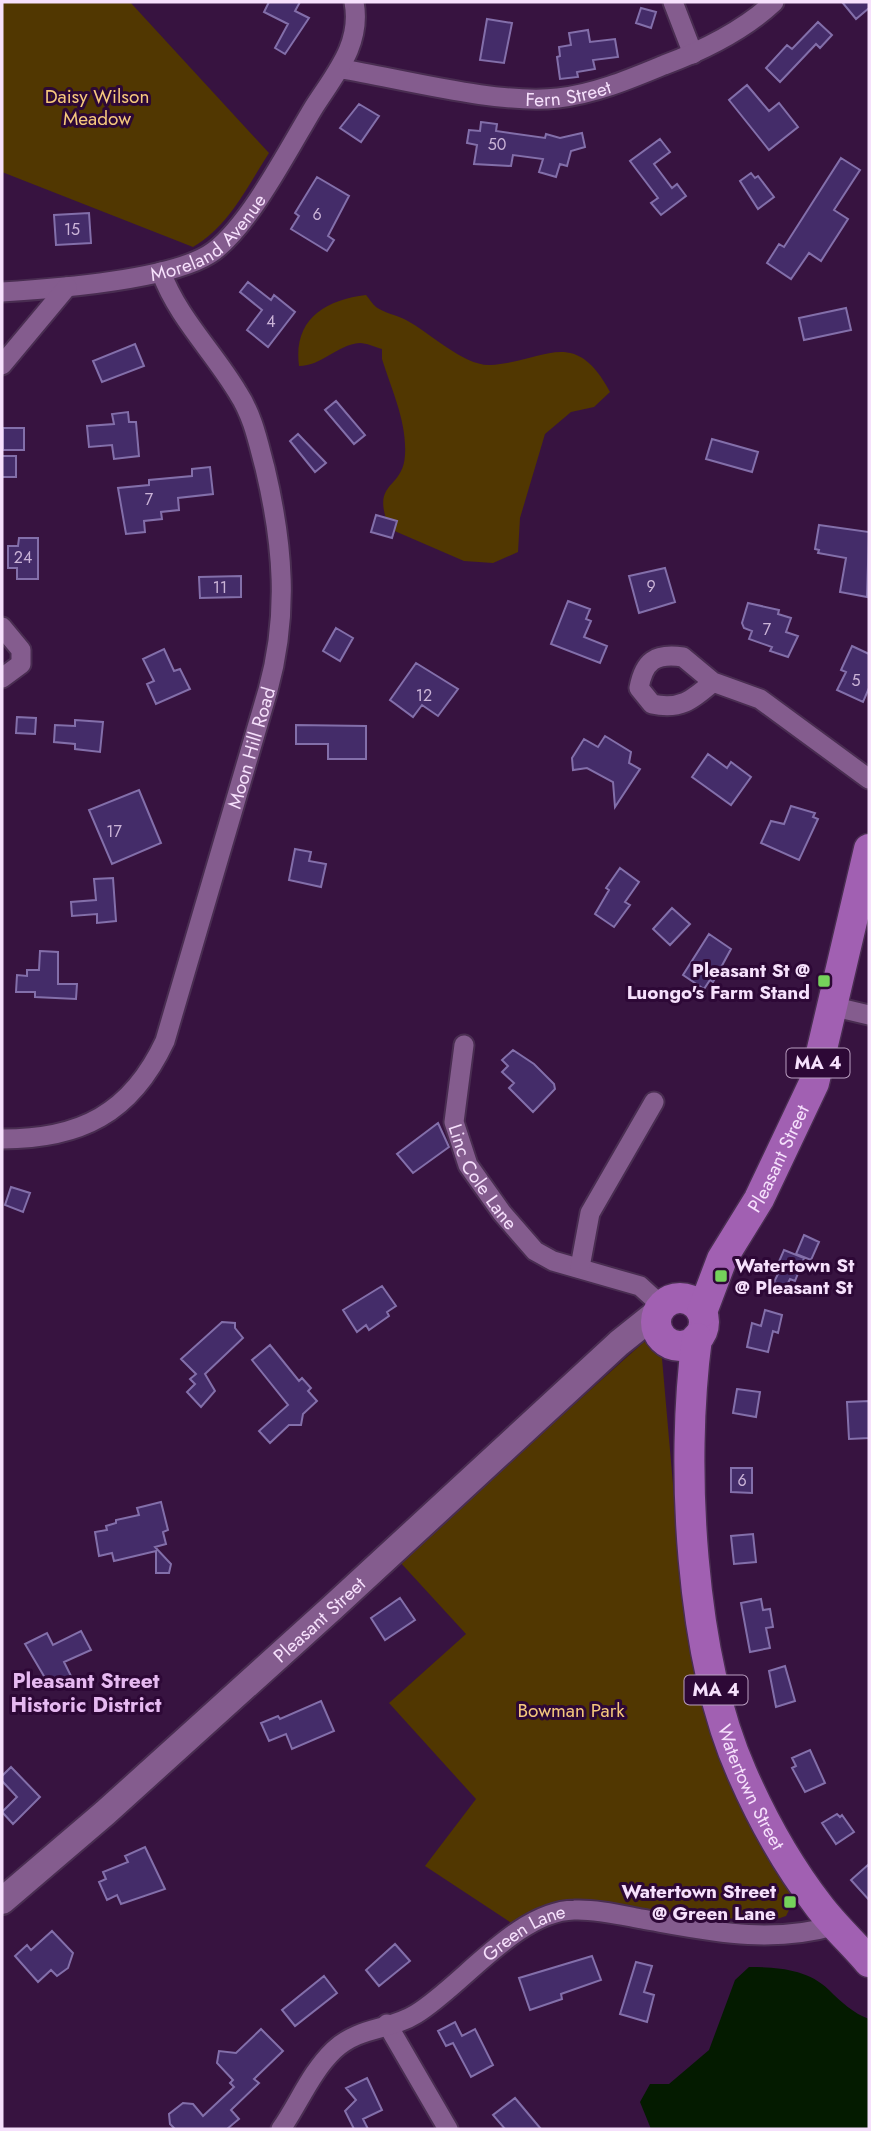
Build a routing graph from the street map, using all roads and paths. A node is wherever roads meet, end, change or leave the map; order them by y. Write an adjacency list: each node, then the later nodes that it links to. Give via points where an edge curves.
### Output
1 (354, 2): 5 (street, Moreland Avenue, via 354,33)
2 (673, 2): 4 (street)
3 (775, 2): 4 (street, Fern Street, via 758,17)
4 (693, 54): 5 (street, Fern Street, via 616,84 555,99 504,96)
5 (342, 69): 6 (street, Moreland Avenue, via 228,239 186,266)
6 (161, 272): 7 (street, Moreland Avenue); 19 (street, Moon Hill Road, via 171,300 238,392 252,419 277,517 283,594 279,640 156,1060 130,1095 101,1118 53,1136)
7 (67, 287): 8 (street, Moreland Avenue); 9 (street)
8 (2, 292)
9 (2, 365)
10 (2, 627): 11 (street, via 21,650 21,664)
11 (2, 678)
12 (713, 682): 13 (street, via 760,699)
13 (869, 779)
14 (869, 849): 15 (main road, Pleasant Street / MA 4)
15 (831, 1006): 16 (street); 21 (main road, Pleasant Street / MA 4, via 814,1083 758,1199 722,1259)
16 (869, 1015)
17 (464, 1045): 20 (street, Linc Cole Lane, via 454,1122 468,1165 535,1251)
18 (654, 1102): 20 (street, via 590,1213)
19 (2, 1139)
20 (580, 1267): 21 (street, Linc Cole Lane, via 640,1286)
21 (670, 1322): 22 (street, Pleasant Street); 23 (main road, Watertown Street / MA 4, via 692,1376 688,1452 695,1566 723,1724 762,1815)
22 (2, 1900)
23 (836, 1926): 24 (main road, Watertown Street / MA 4); 25 (street, Green Lane, via 803,1936 728,1935 572,1910 537,1920 414,2016)
24 (869, 1962)
25 (387, 2024): 26 (street, Green Lane, via 351,2035 333,2052); 27 (street)
26 (281, 2129)
27 (448, 2129)

